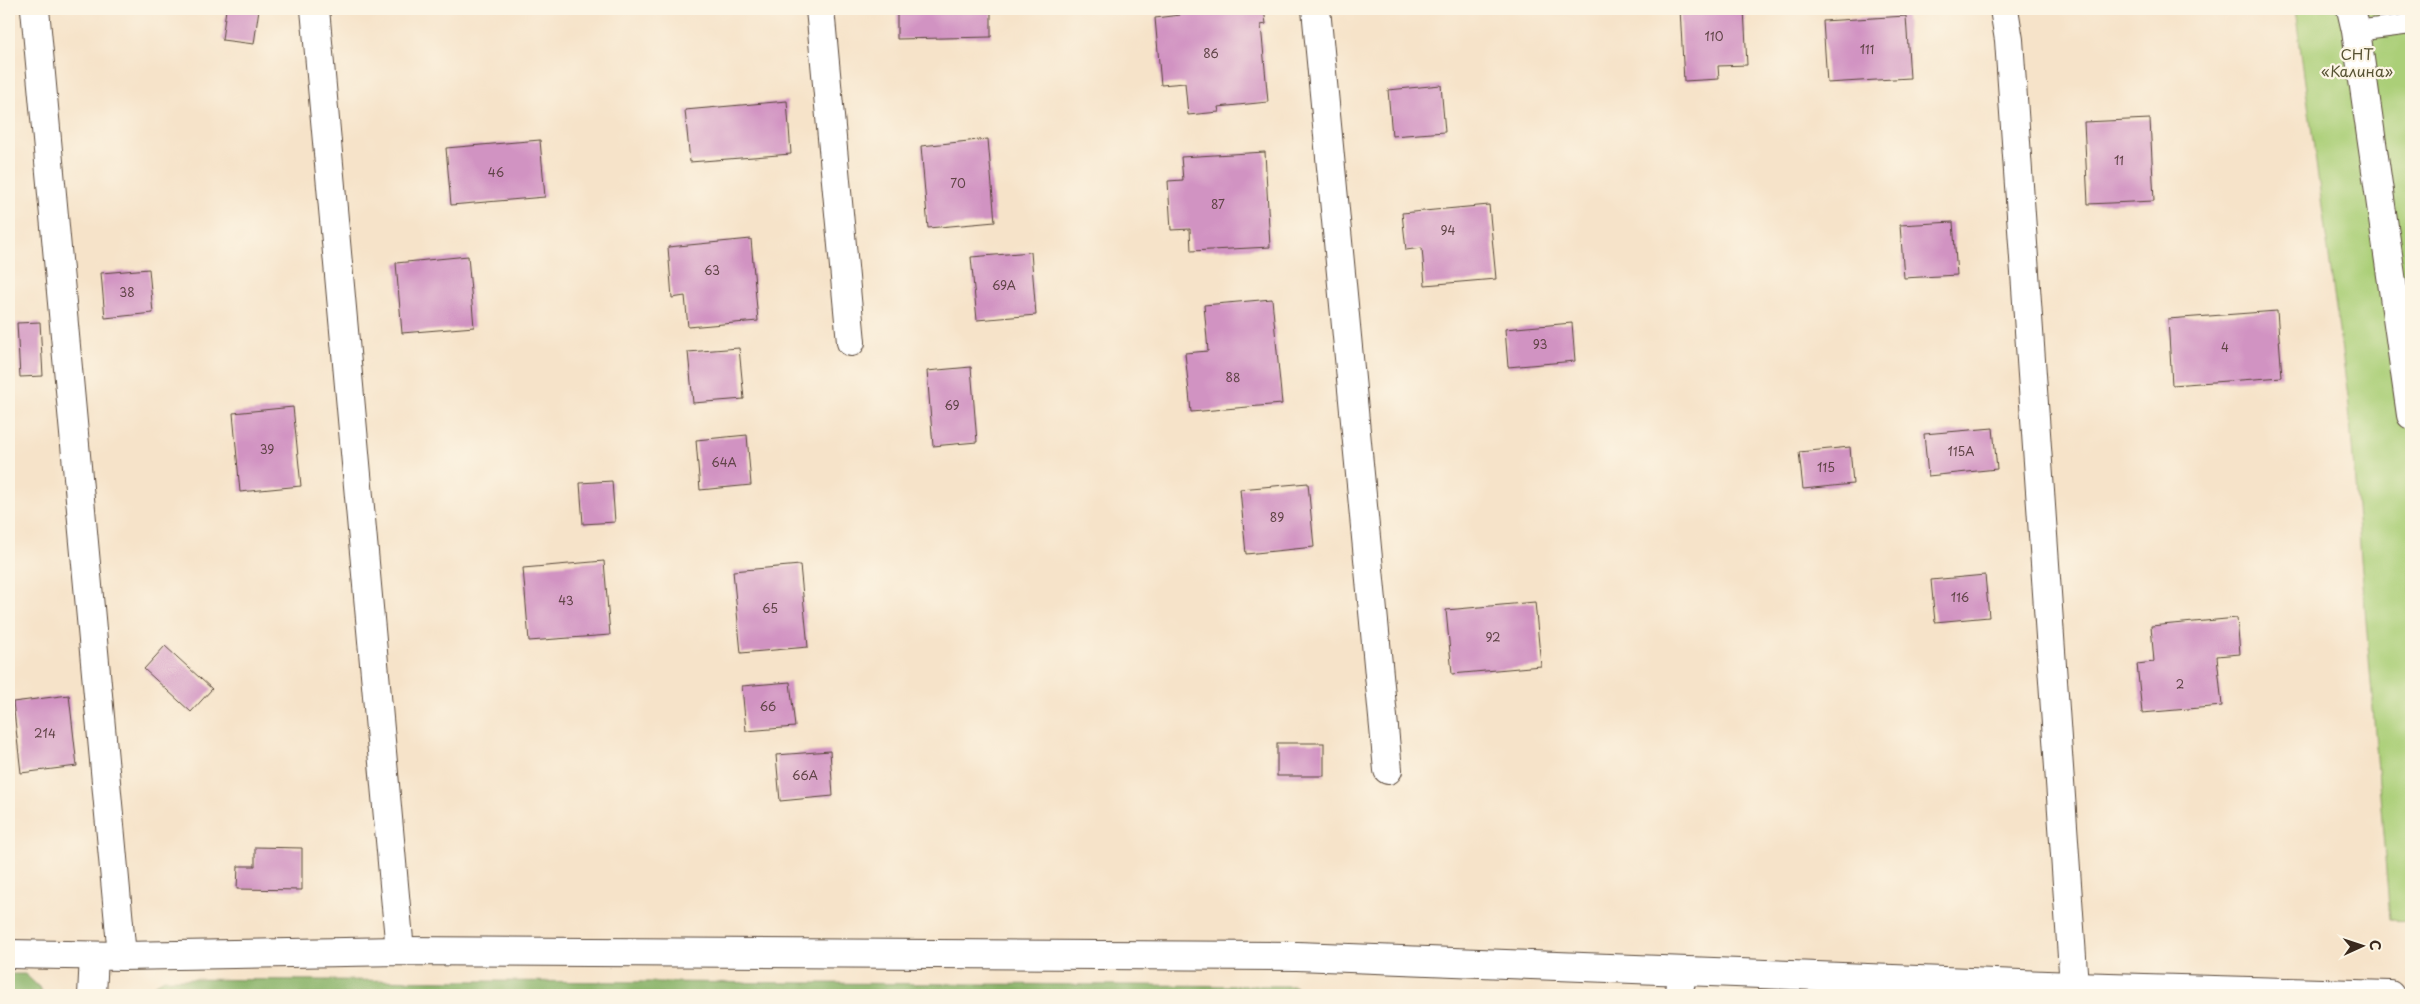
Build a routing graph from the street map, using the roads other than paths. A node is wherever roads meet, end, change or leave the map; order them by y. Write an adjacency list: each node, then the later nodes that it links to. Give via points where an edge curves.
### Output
1 (35, 9): 15 (street)
2 (315, 9): 12 (street)
3 (820, 9): 8 (street)
4 (1316, 9): 11 (street)
5 (2004, 9): 17 (street, via 2009,40)
6 (2354, 20): 7 (lane); 9 (street)
7 (2411, 24)
8 (851, 342)
9 (2411, 407): 10 (street)
10 (2411, 415)
11 (1388, 770)
12 (400, 951): 15 (street); 16 (street, via 1297,956)
13 (9, 954): 14 (street)
14 (94, 956): 15 (street); 18 (street)
15 (122, 956)
16 (1680, 983): 17 (street)
17 (2074, 986): 19 (street)
18 (92, 995)
19 (2390, 995)

